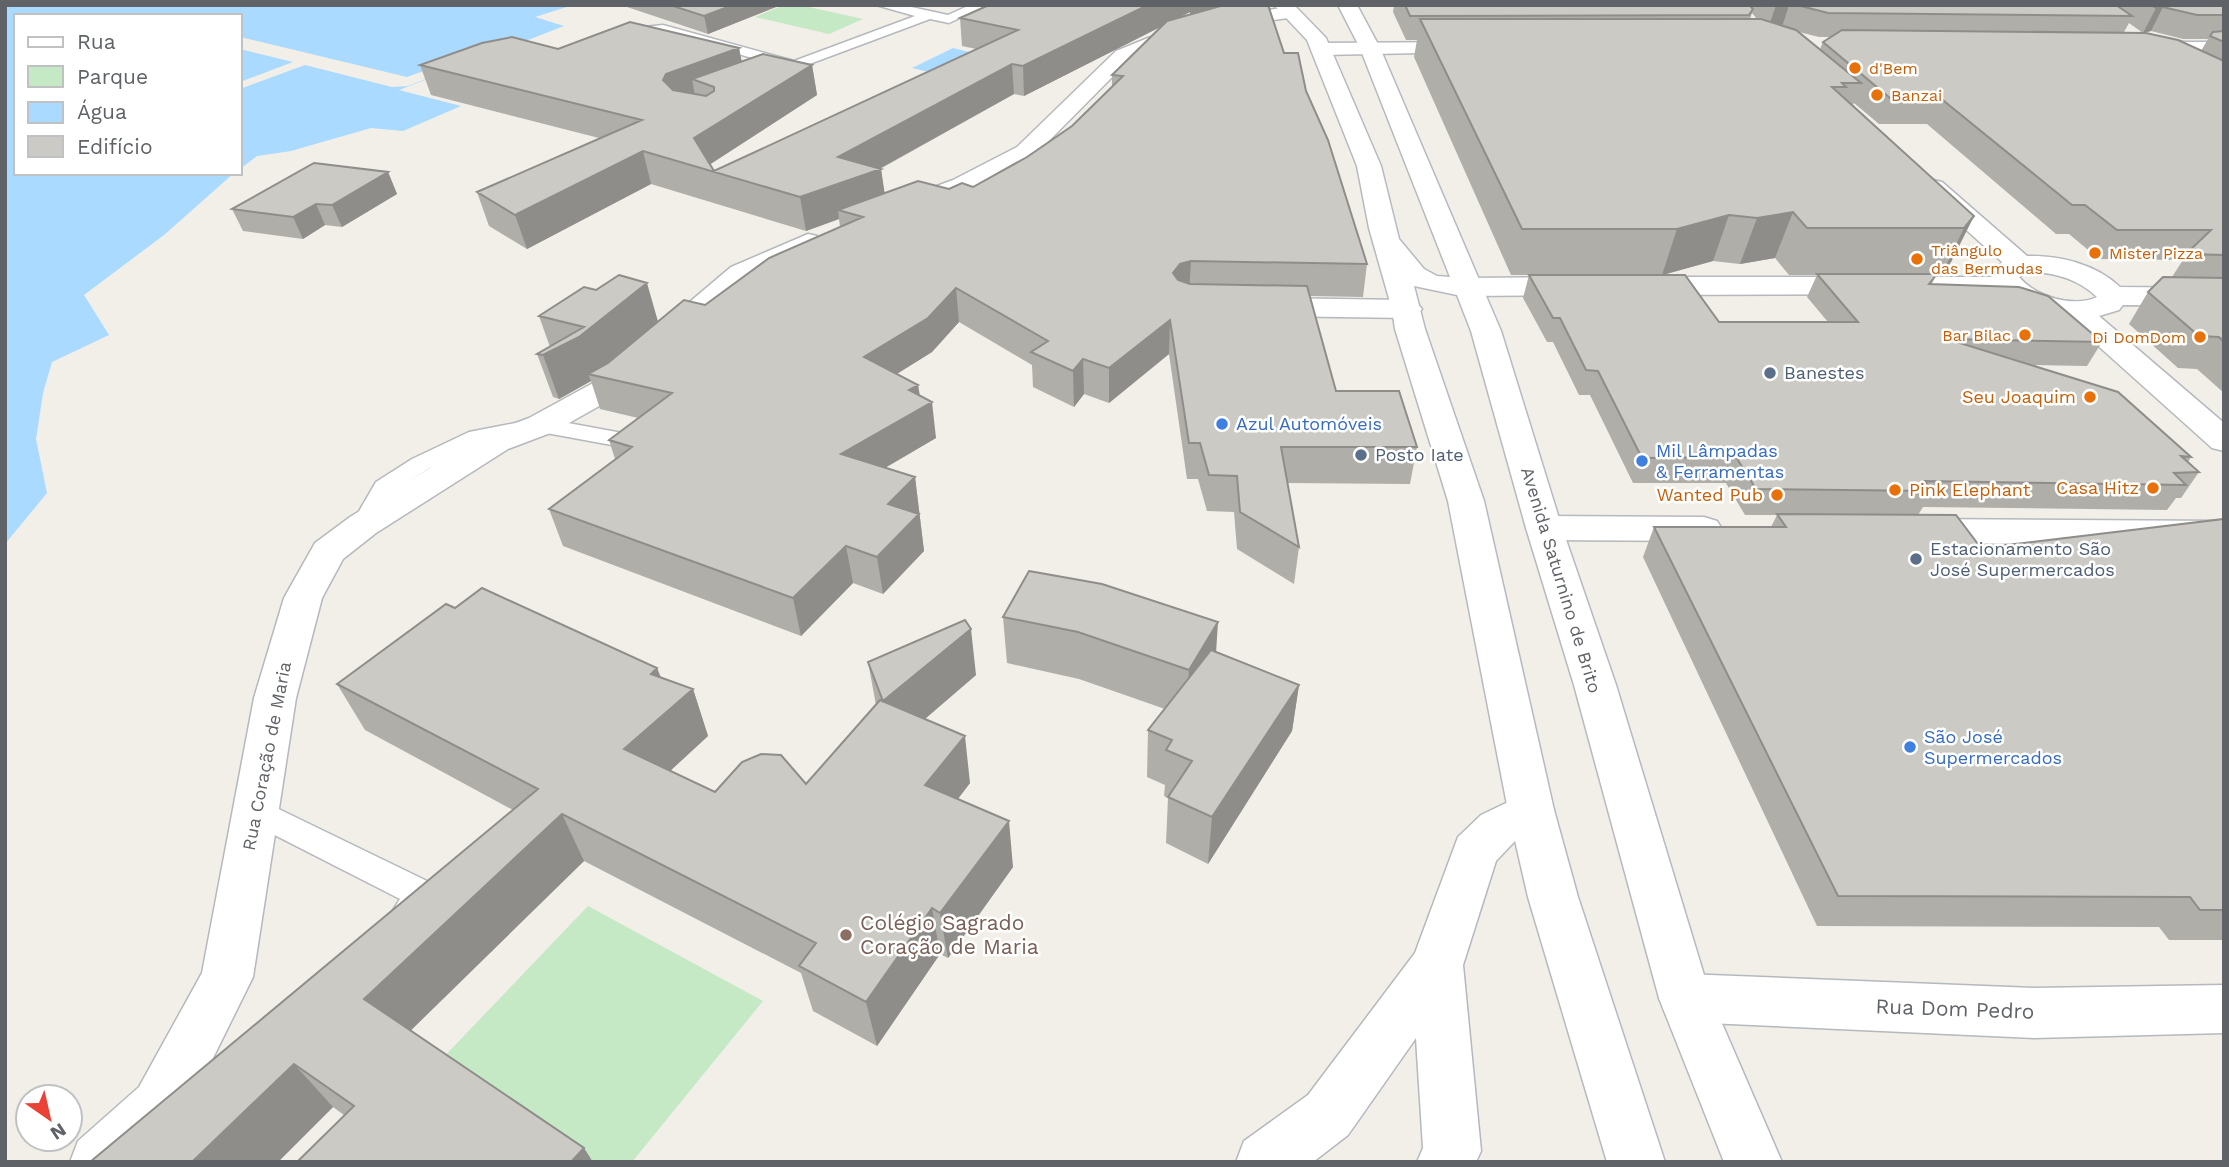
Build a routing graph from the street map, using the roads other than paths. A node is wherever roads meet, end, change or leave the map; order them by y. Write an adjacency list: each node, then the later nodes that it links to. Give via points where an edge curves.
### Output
1 (882, 5): 7 (lane)
2 (957, 5): 6 (lane)
3 (981, 5): 7 (lane, via 953,19)
4 (1347, 5): 10 (street, Avenida Saturnino de Brito)
5 (1295, 9): 13 (street); 17 (street, via 1228,21 1123,55 1026,152 962,185)
6 (942, 11)
7 (926, 16): 14 (lane)
8 (618, 35): 14 (lane, via 663,29)
9 (2131, 43): 12 (street, via 2181,58)
10 (1370, 48): 11 (street); 13 (street); 21 (street, Avenida Saturnino de Brito)
11 (1491, 48)
12 (2224, 48)
13 (1321, 49): 18 (street, via 1369,166)
14 (795, 65): 15 (lane)
15 (770, 75)
16 (1920, 175): 20 (street)
17 (886, 214)
18 (1382, 229): 21 (street, via 1420,280); 25 (street)
19 (835, 233): 27 (street, Rua Coração de Maria, via 741,273 606,388)
20 (2015, 275): 21 (street); 22 (street, via 2046,264 2101,283); 26 (street, via 2036,300)
21 (1467, 287): 30 (street, Avenida Saturnino de Brito, via 1486,331)
22 (2112, 296): 23 (street); 26 (street, via 2109,304 2096,309)
23 (2224, 297)
24 (1228, 307): 25 (street)
25 (1407, 309): 34 (street, via 1466,501)
26 (2075, 310): 28 (street)
27 (541, 425): 29 (lane); 35 (street, Rua Coração de Maria, via 495,442 328,552 303,598 275,698)
28 (2224, 441)
29 (645, 444)
30 (1544, 528): 31 (street); 38 (street, Avenida Saturnino de Brito, via 1595,685)
31 (1738, 529)
32 (1891, 530): 33 (street)
33 (2224, 533)
34 (1531, 810): 37 (street, via 1498,828 1475,851); 45 (street, via 1553,897)
35 (256, 811): 36 (lane, via 415,891 418,907); 41 (street, Rua Coração de Maria, via 227,977)
36 (378, 944)
37 (1437, 965): 43 (street, via 1328,1115); 44 (street, via 1452,1151)
38 (1685, 998): 39 (street, Rua Dom Pedro, via 2034,1013); 46 (street, Avenida Saturnino de Brito)
39 (2224, 1009)
40 (206, 1079): 41 (lane)
41 (159, 1107): 42 (street, Rua Coração de Maria)
42 (99, 1162)
43 (1265, 1162)
44 (1446, 1162)
45 (1636, 1162)
46 (1754, 1162)

